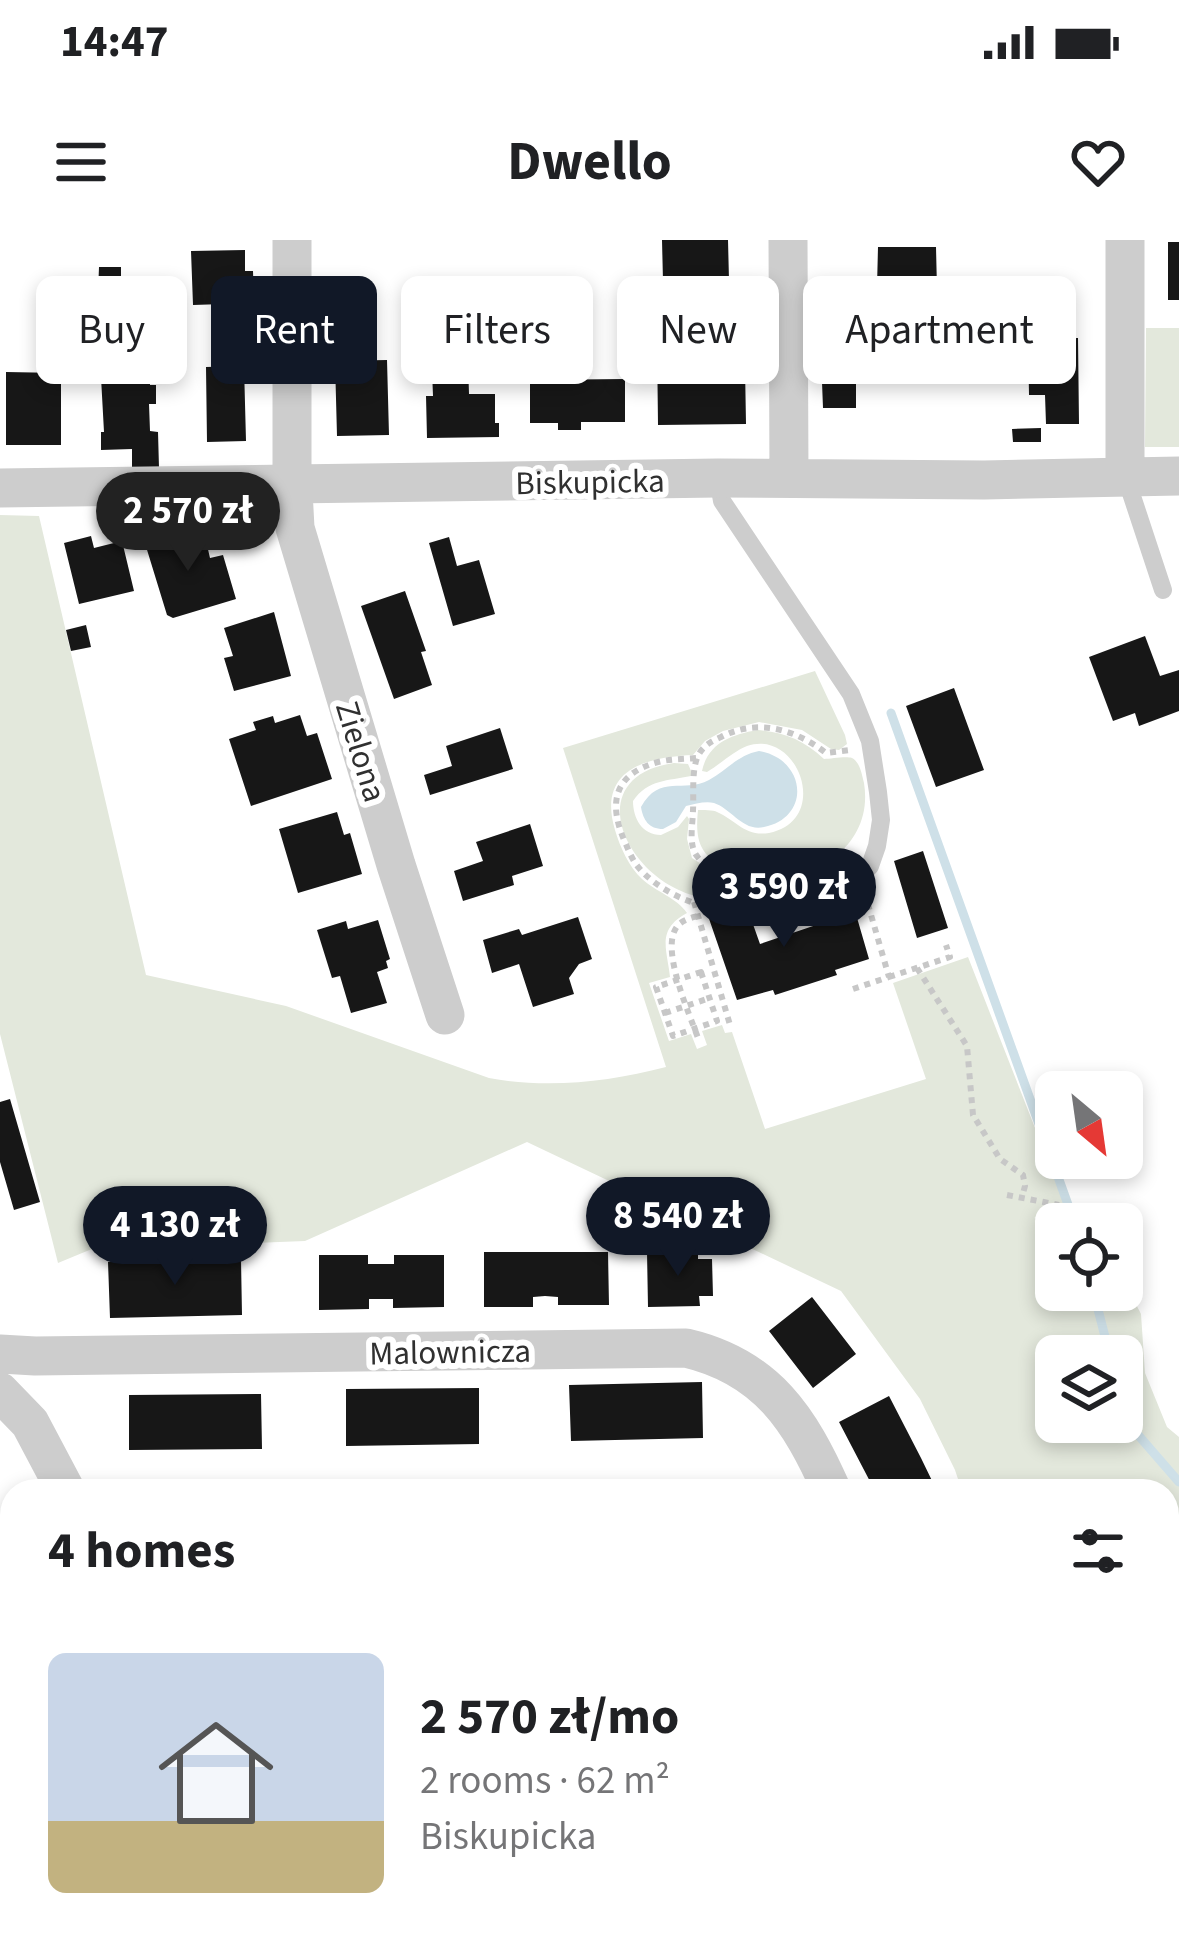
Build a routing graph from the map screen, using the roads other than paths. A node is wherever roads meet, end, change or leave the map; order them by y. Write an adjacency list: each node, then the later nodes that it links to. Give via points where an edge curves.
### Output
1 (292, 240): 8 (street, Zielona)
2 (788, 240): 7 (street)
3 (1125, 240): 4 (street)
4 (1125, 476): 5 (street, Biskupicka); 7 (street, Biskupicka); 10 (lane)
5 (1179, 476)
6 (718, 478): 7 (street, Biskupicka); 8 (street, Biskupicka); 11 (lane, via 722,501 851,694 870,741 881,820 870,866 856,882)
7 (788, 478)
8 (292, 484): 9 (street, Biskupicka); 12 (street, Zielona, via 295,528)
9 (0, 488)
10 (1163, 590)
11 (769, 915)
12 (445, 1015)
13 (0, 1354): 16 (street, Malownicza, via 686,1348 718,1356 771,1391 794,1416)
14 (0, 1392): 15 (street, via 30,1423)
15 (60, 1479)
16 (826, 1479)

